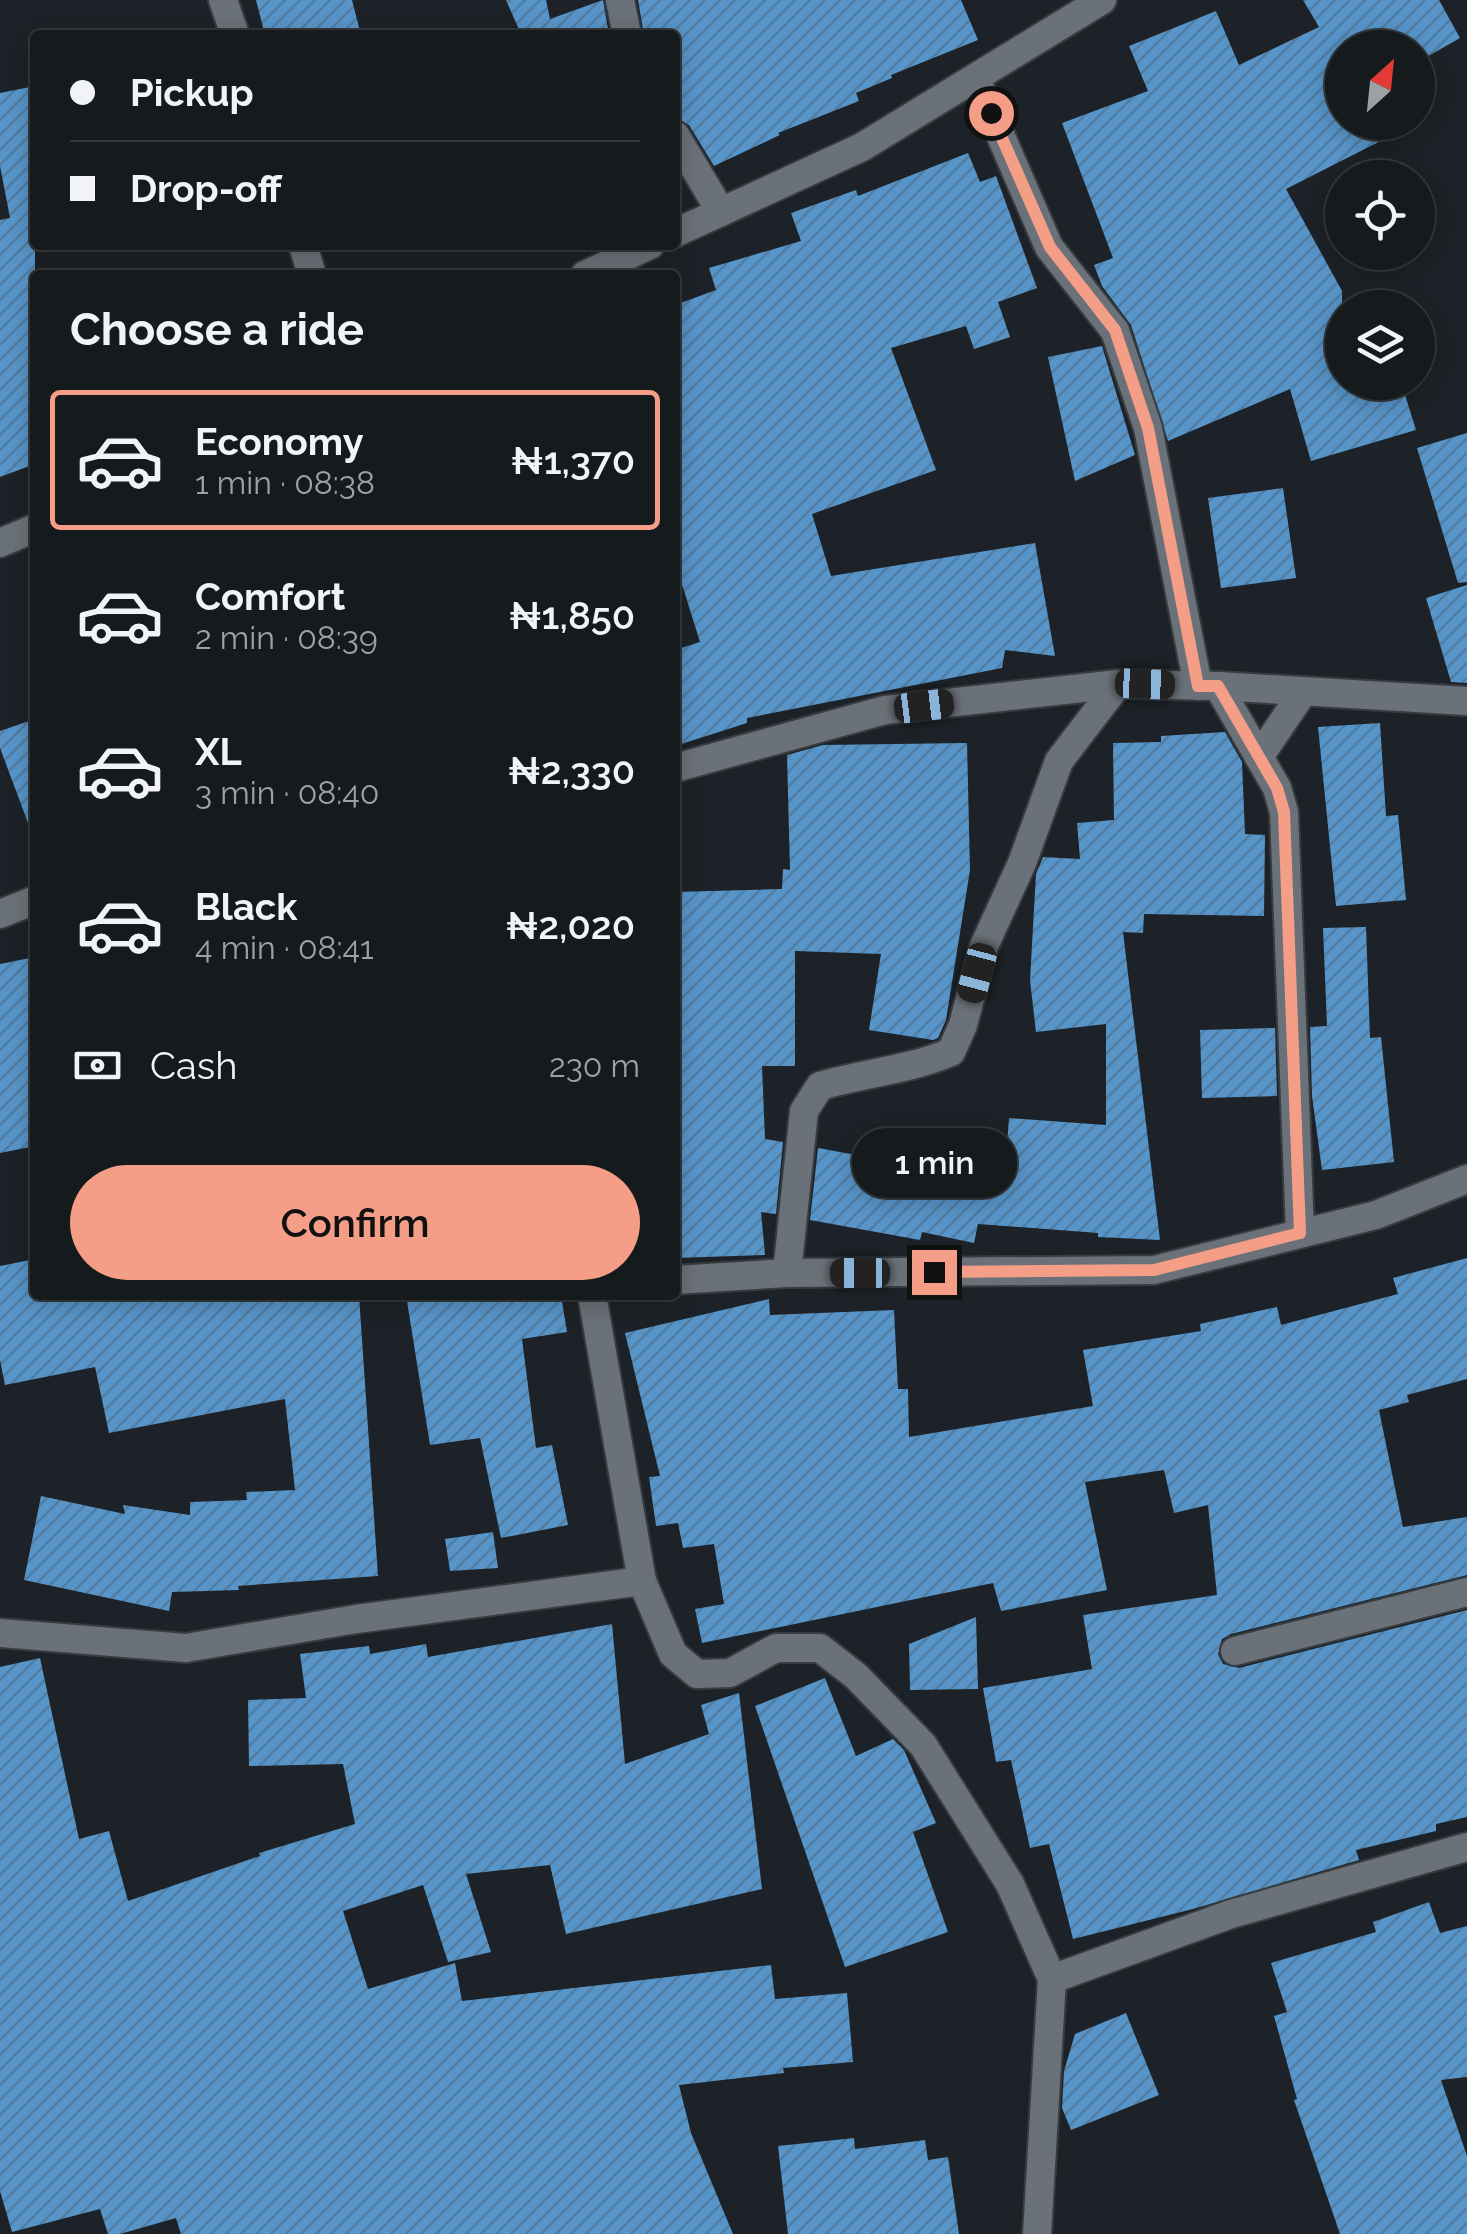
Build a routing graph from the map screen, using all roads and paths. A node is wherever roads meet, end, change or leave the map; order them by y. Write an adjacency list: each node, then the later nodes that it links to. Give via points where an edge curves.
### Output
1 (223, 0): 4 (street)
2 (620, 0): 5 (street)
3 (1102, 0): 6 (street)
4 (233, 30)
5 (626, 30)
6 (976, 79): 8 (street, via 862,147); 15 (street, via 1050,247 1115,330 1148,428)
7 (680, 143): 8 (street)
8 (721, 212): 9 (street)
9 (680, 232)
10 (639, 250): 11 (street)
11 (596, 270)
12 (30, 530): 13 (street)
13 (0, 542)
14 (1118, 684): 15 (street); 19 (street, via 885,710); 24 (street, via 1059,761 984,946 952,1052 820,1086 804,1112)
15 (1208, 686): 16 (street); 18 (street)
16 (1302, 692): 17 (street); 18 (street)
17 (1467, 701)
18 (1259, 756): 23 (street, via 1284,812)
19 (680, 767)
20 (30, 902): 21 (street)
21 (0, 914)
22 (1467, 1179): 23 (street, via 1376,1215)
23 (1300, 1233): 24 (street, via 1154,1270)
24 (787, 1274): 25 (street)
25 (680, 1280)
26 (593, 1300): 27 (street)
27 (642, 1581): 29 (street, via 186,1648); 32 (street, via 673,1654 697,1674 730,1674 776,1648 820,1648 856,1676 923,1745 955,1794 1010,1884)
28 (1467, 1592): 30 (street)
29 (0, 1632)
30 (1234, 1651)
31 (1467, 1847): 32 (street, via 1231,1914)
32 (1052, 1978): 33 (street)
33 (1037, 2234)

